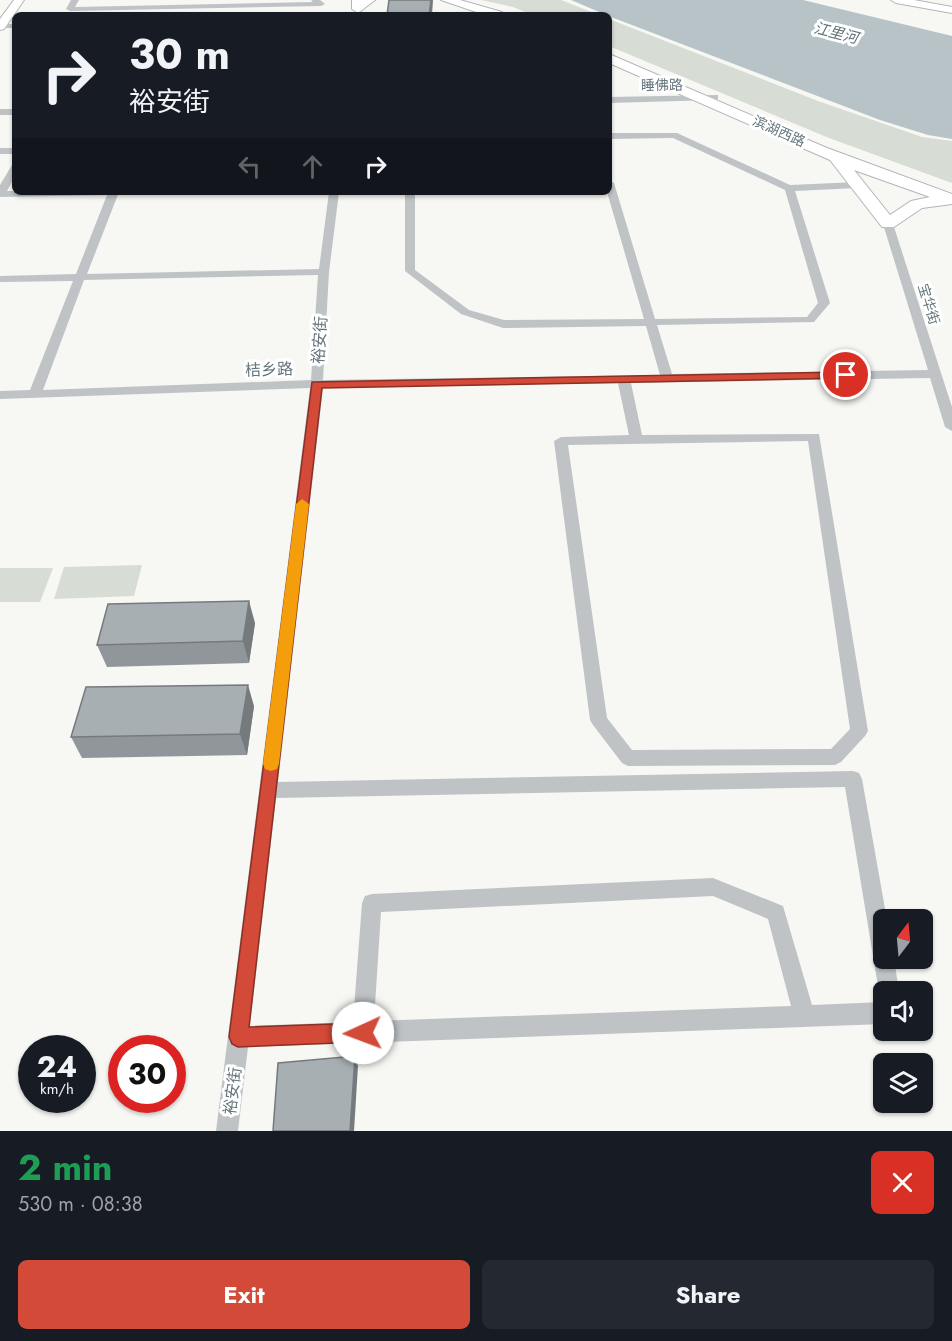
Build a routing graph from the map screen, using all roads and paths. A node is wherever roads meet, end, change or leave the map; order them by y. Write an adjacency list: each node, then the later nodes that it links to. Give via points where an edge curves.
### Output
1 (75, 0): 10 (street, via 70,9)
2 (315, 0): 10 (street, via 321,4)
3 (369, 0): 9 (main road)
4 (447, 0): 12 (main road)
5 (460, 0): 13 (main road)
6 (896, 0): 7 (main road)
7 (931, 3): 8 (main road); 11 (main road)
8 (952, 4)
9 (358, 8)
10 (183, 11)
11 (952, 11)
12 (488, 12)
13 (500, 12)
14 (612, 57): 15 (main road, 滨湖西路)
15 (710, 98): 16 (street, 睡佛路); 18 (main road, 滨湖西路); 19 (main road, 滨湖西路)
16 (612, 100)
17 (612, 136): 22 (street, via 674,135)
18 (835, 156): 19 (main road, 滨湖西路); 21 (main road)
19 (863, 164): 28 (main road, 滨湖西路); 29 (main road)
20 (12, 172): 24 (street)
21 (857, 185): 22 (street); 29 (main road)
22 (789, 188): 33 (street, via 824,303 810,320)
23 (612, 193): 33 (street)
24 (0, 194)
25 (112, 195): 31 (street)
26 (334, 195): 30 (street, 裕安街)
27 (410, 195): 33 (street, via 410,271 465,312 503,324)
28 (952, 200): 29 (main road)
29 (888, 224): 34 (street, 宝华街)
30 (324, 272): 31 (street); 37 (street, 裕安街)
31 (80, 277): 32 (street); 38 (street)
32 (0, 279)
33 (652, 322): 35 (street)
34 (935, 374): 35 (street, 桔乡路); 40 (street, 宝华街)
35 (668, 378): 36 (street, 桔乡路)
36 (624, 380): 37 (street, 桔乡路); 41 (street)
37 (316, 384): 38 (street, 桔乡路); 42 (street, 裕安街)
38 (35, 393): 39 (street, 桔乡路)
39 (0, 395)
40 (952, 427)
41 (636, 439): 41 (street, via 561,441 599,720 628,758 835,757 859,731 814,437)
42 (268, 790): 43 (street, via 853,779); 47 (street, 裕安街)
43 (876, 909)
44 (873, 1014): 45 (street)
45 (805, 1017): 46 (street); 46 (street, via 776,913 713,887 372,903)
46 (363, 1033): 47 (street)
47 (238, 1037): 48 (street, 裕安街)
48 (227, 1131)

